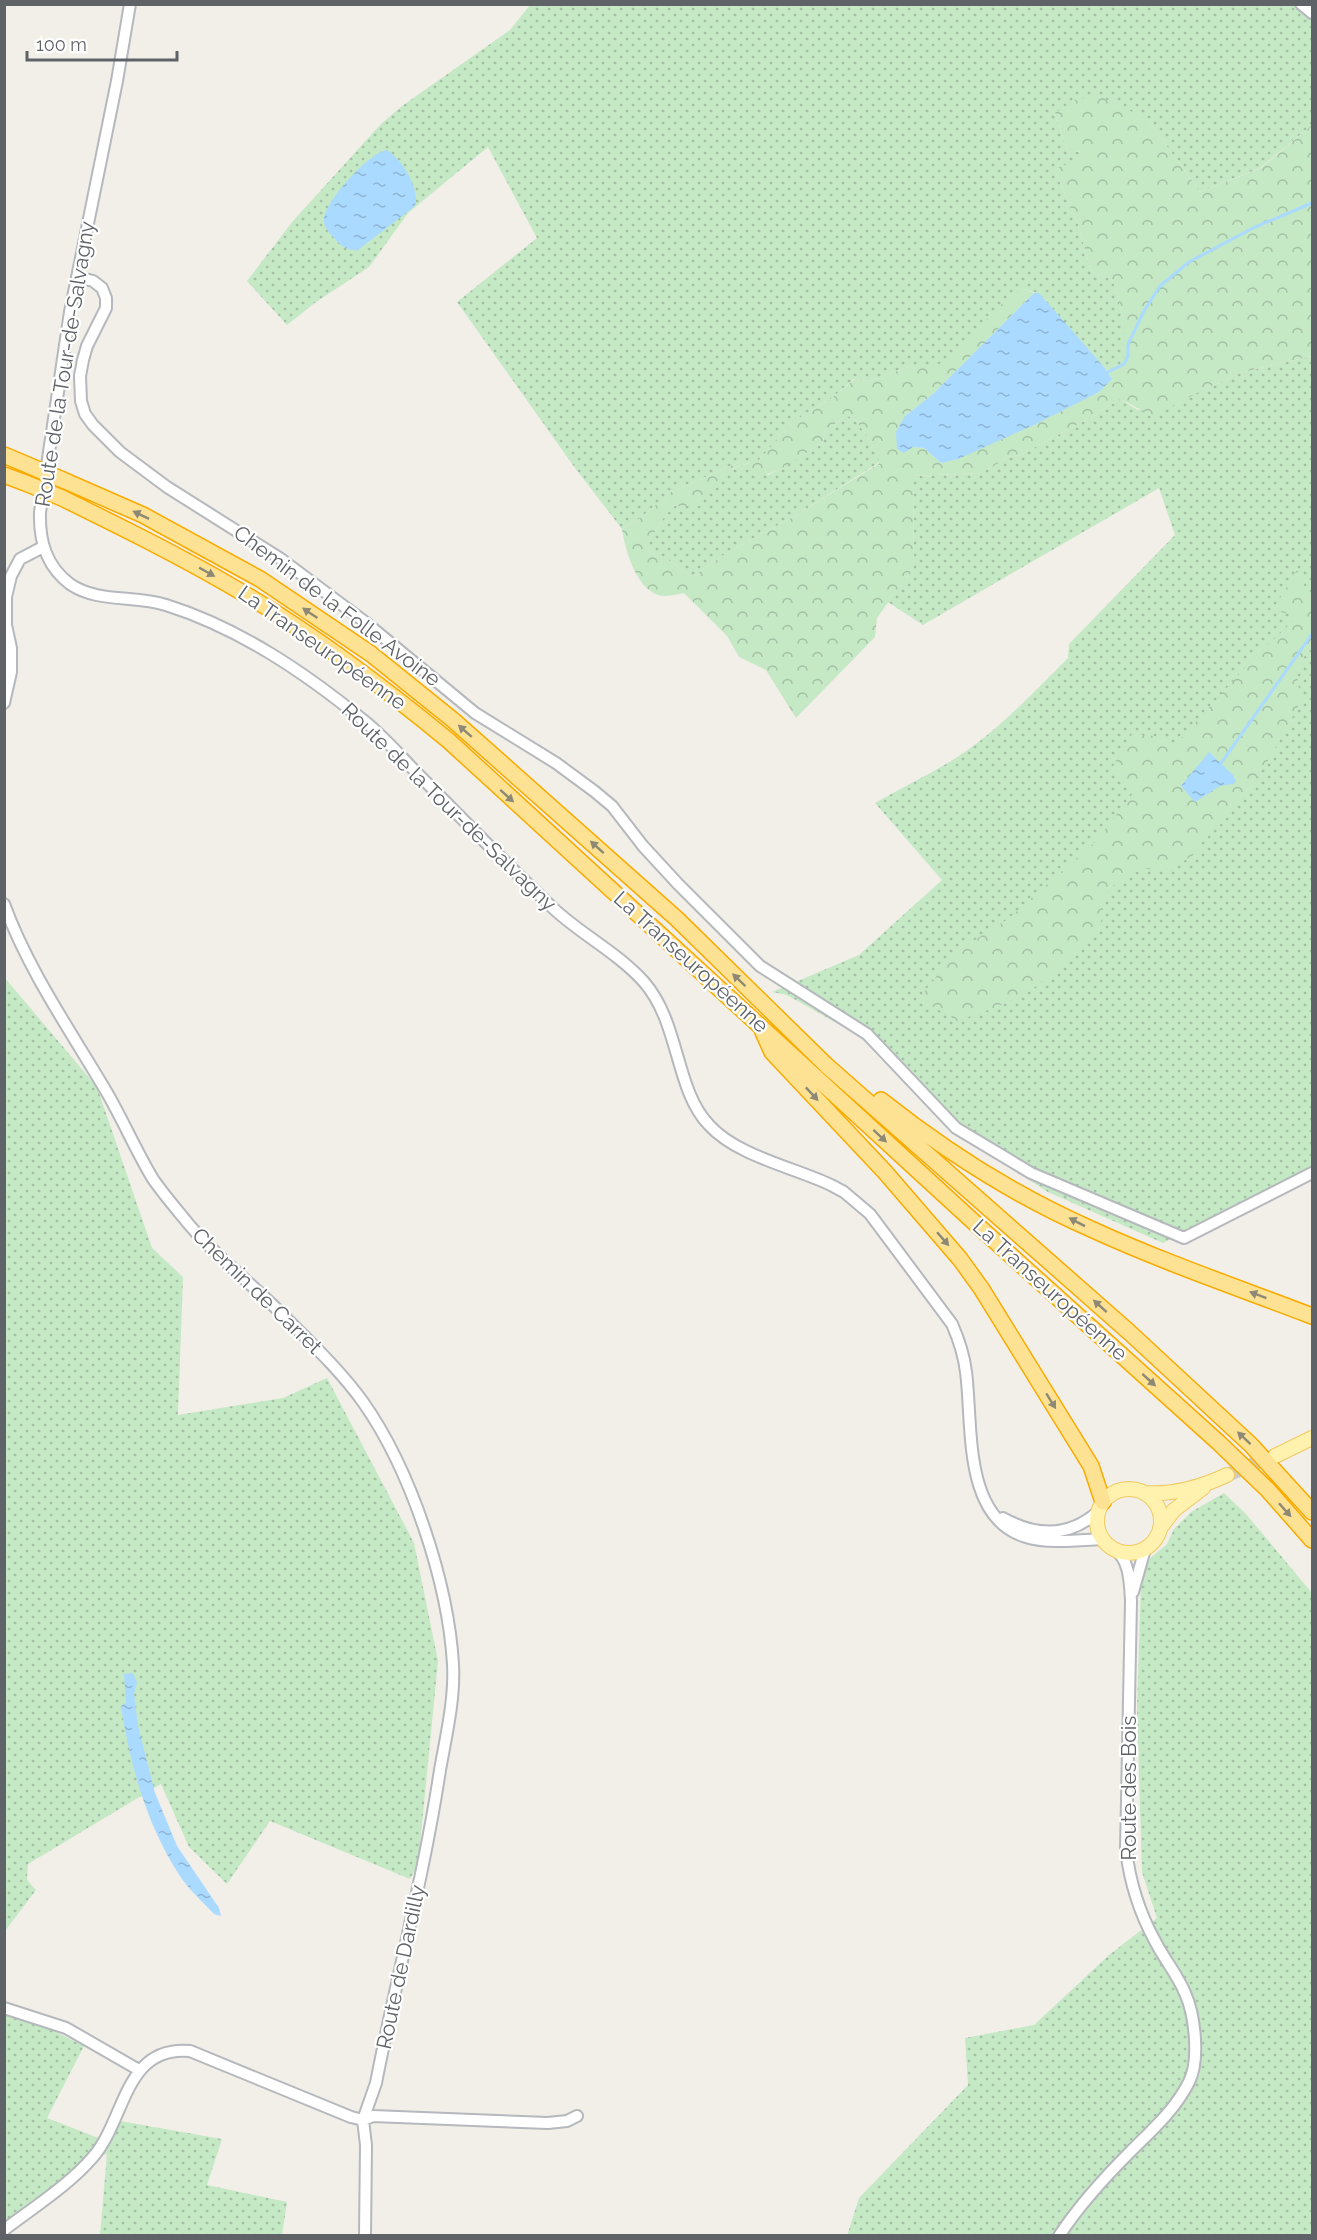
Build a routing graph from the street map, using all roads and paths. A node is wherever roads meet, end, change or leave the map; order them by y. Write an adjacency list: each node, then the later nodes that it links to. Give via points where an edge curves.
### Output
1 (130, 4): 4 (street, Route de la Tour-de-Salvagny)
2 (1301, 4): 3 (street)
3 (1312, 13)
4 (77, 277): 7 (street, Route de la Tour-de-Salvagny, via 60,365 40,512); 13 (street, Chemin de la Folle Avoine, via 93,281 106,298 106,308 83,360 80,392 85,414 109,442 160,483 281,558 475,713 594,791 612,806 678,884 760,966 867,1034 956,1128 1031,1173 1184,1238)
5 (4, 455): 12 (highway, La Transeuropéenne, one-way to 5, bridge, via 677,919 471,736 371,654 260,579 195,542 133,510)
6 (4, 475): 11 (highway, La Transeuropéenne, one-way to 11, bridge, via 159,545 233,587 398,699)
7 (43, 547): 8 (street, via 21,559); 24 (street, Route de la Tour-de-Salvagny, via 58,574 83,592 174,608 216,624 310,678 367,723 556,911 644,982 666,1016 689,1090 708,1125 731,1143 823,1181 856,1202 870,1214 952,1324 966,1371 976,1477 982,1496)
8 (8, 575): 9 (street, via 6,625 12,648)
9 (4, 703)
10 (4, 904): 31 (street, Chemin de Carret, via 17,939 154,1179 213,1250 328,1361 362,1401 384,1436 429,1545 440,1587 453,1667)
11 (760, 1025): 22 (highway, one-way to 22, via 772,1052 885,1172 981,1287 1091,1466); 27 (highway, La Transeuropéenne, one-way to 27, via 1204,1430 1268,1490)
12 (826, 1065): 14 (highway, one-way to 12, via 1127,1244 1055,1211 951,1151 853,1078); 23 (highway, La Transeuropéenne, one-way to 12, via 1251,1445 1129,1332)
13 (1312, 1173)
14 (1312, 1316)
15 (1312, 1438): 17 (main road)
16 (1312, 1444): 17 (main road)
17 (1291, 1449): 18 (main road)
18 (1275, 1456)
19 (1227, 1475): 20 (main road)
20 (1213, 1482): 21 (main road, via 1170,1493); 25 (main road, via 1174,1510)
21 (1145, 1493): 22 (main road, via 1127,1489 1110,1496); 25 (main road, via 1158,1508)
22 (1101, 1507): 24 (street, via 1085,1522 1051,1532 1028,1529); 26 (main road, via 1097,1520)
23 (1312, 1512)
24 (995, 1514): 26 (street, Route de la Tour-de-Salvagny, via 1004,1526 1027,1538)
25 (1160, 1528): 29 (main road)
26 (1103, 1539): 28 (main road)
27 (1312, 1540)
28 (1114, 1549): 29 (main road); 30 (street, Route des Bois, via 1126,1566)
29 (1145, 1549): 30 (street, Route des Bois)
30 (1131, 1601): 38 (street, Route des Bois, via 1126,1850 1129,1873 1138,1907 1187,1996 1196,2042 1190,2080 1173,2109 1094,2188)
31 (451, 1697): 35 (street, Route de Dardilly, via 428,1844 376,2084)
32 (4, 2008): 33 (street, via 66,2028)
33 (140, 2070): 35 (street, via 155,2056 190,2051); 36 (street, via 92,2159)
34 (577, 2116): 35 (street, via 548,2124 373,2116)
35 (363, 2120): 37 (street, Route de Dardilly)
36 (4, 2230)
37 (365, 2235)
38 (1059, 2235)

